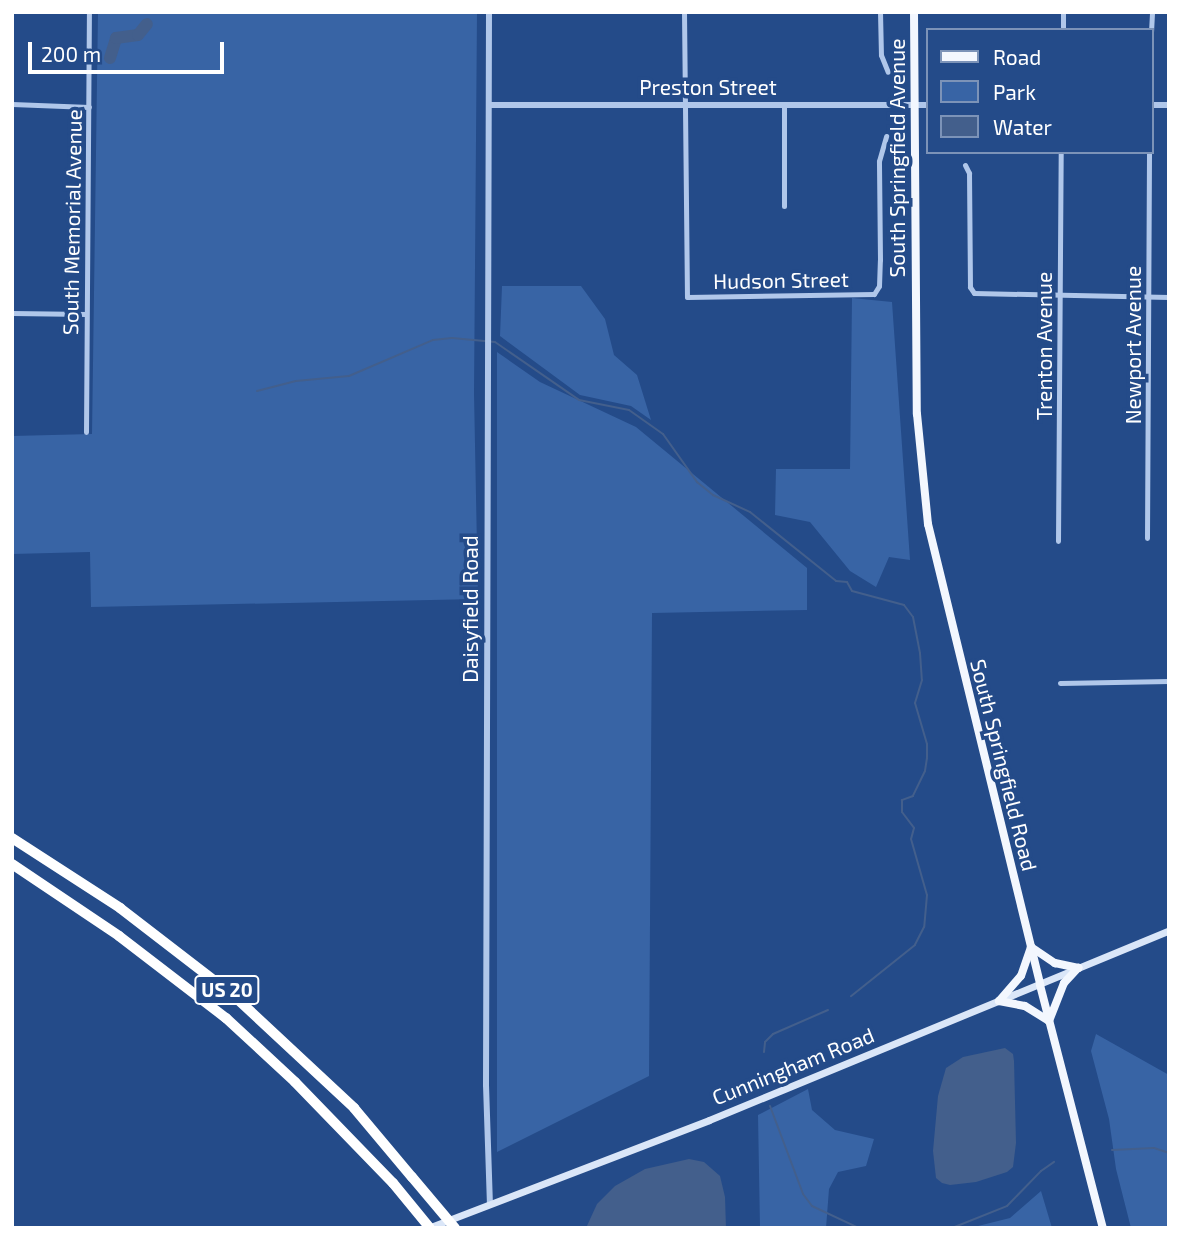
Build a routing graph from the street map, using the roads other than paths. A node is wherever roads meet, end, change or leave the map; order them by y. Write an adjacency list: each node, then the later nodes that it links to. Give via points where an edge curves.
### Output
1 (89, 12): 13 (street, South Memorial Avenue)
2 (489, 12): 9 (street, Daisyfield Road)
3 (684, 12): 12 (street)
4 (880, 12): 6 (street, via 881,55)
5 (914, 12): 10 (main road, South Springfield Avenue)
6 (888, 72)
7 (12, 104): 13 (street)
8 (785, 104): 10 (street, Preston Street); 12 (street, Preston Street); 18 (street)
9 (489, 105): 12 (street, Preston Street); 38 (street, Daisyfield Road, via 485,1085)
10 (915, 105): 11 (street, Preston Street); 22 (main road, South Springfield Avenue)
11 (926, 105)
12 (683, 106): 14 (street, Hudson Street, via 687,297 874,294 879,286 880,260 879,160)
13 (89, 107): 24 (street, South Memorial Avenue)
14 (886, 136)
15 (1061, 154): 19 (street, Trenton Avenue)
16 (1149, 154): 20 (street, Newport Avenue)
17 (965, 165): 19 (street, via 969,173 970,287 974,293)
18 (784, 206)
19 (1061, 296): 20 (street); 27 (street, Trenton Avenue)
20 (1149, 297): 21 (street); 26 (street, Newport Avenue)
21 (1169, 297)
22 (914, 303): 33 (main road, South Springfield Road, via 916,414 928,524)
23 (12, 313): 24 (street)
24 (86, 314): 25 (street, South Memorial Avenue)
25 (86, 432)
26 (1147, 538)
27 (1058, 541)
28 (1169, 681): 29 (street)
29 (1060, 683)
30 (12, 838): 40 (highway, US 20, bridge, via 120,908 233,995 354,1108)
31 (12, 864): 39 (highway, US 20, bridge, via 119,936 226,1018 393,1183)
32 (1169, 930): 34 (main road, Cunningham Road)
33 (1031, 947): 34 (main road, via 1055,962); 35 (main road, South Springfield Road); 36 (main road, via 1021,976)
34 (1078, 968): 35 (main road, Cunningham Road); 37 (main road, via 1064,983)
35 (1040, 985): 36 (main road, Cunningham Road); 37 (main road, South Springfield Road)
36 (999, 1001): 37 (main road, via 1025,1006); 38 (main road, Cunningham Road)
37 (1049, 1021): 41 (main road, South Springfield Road)
38 (490, 1205): 39 (main road, Cunningham Road)
39 (429, 1228)
40 (455, 1228)
41 (1103, 1228)

